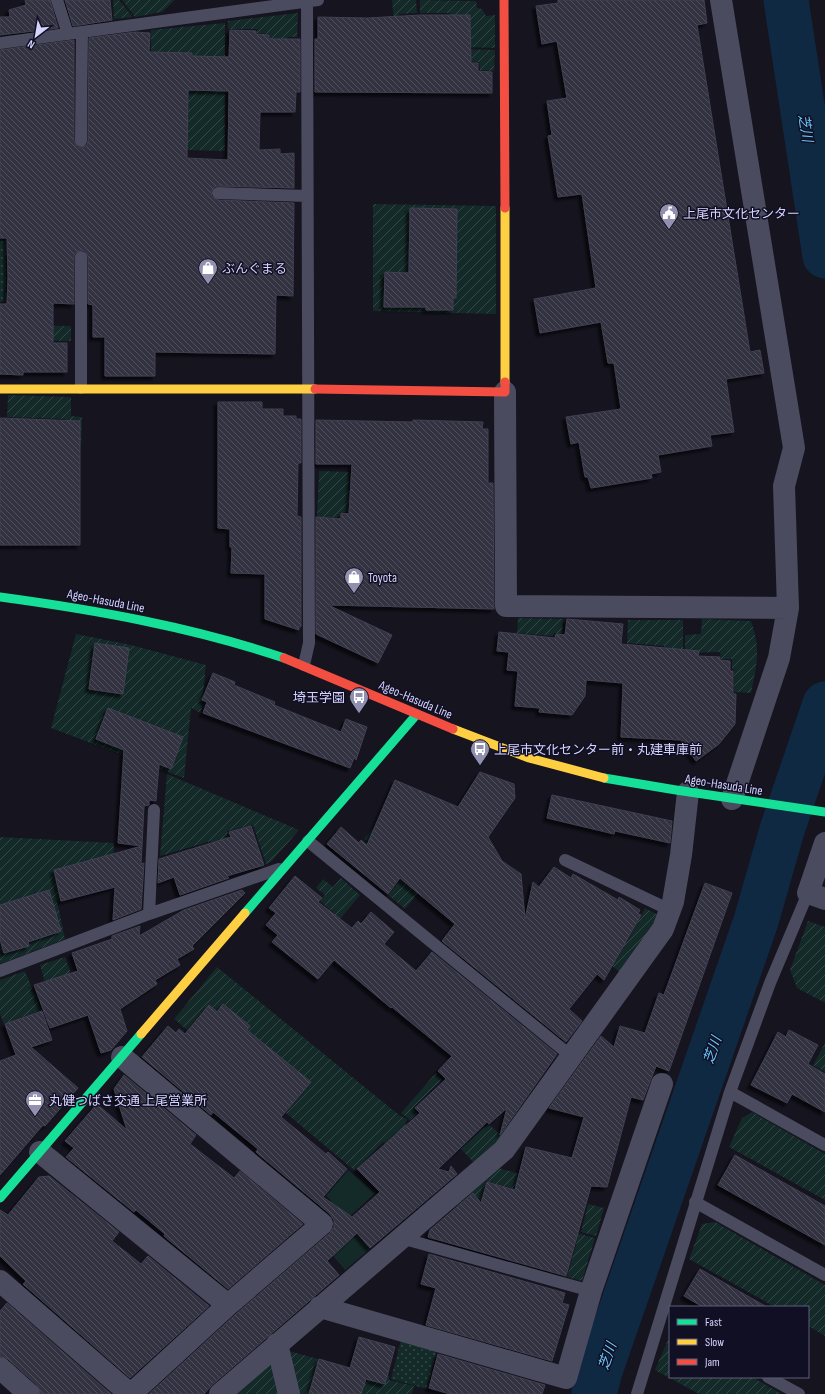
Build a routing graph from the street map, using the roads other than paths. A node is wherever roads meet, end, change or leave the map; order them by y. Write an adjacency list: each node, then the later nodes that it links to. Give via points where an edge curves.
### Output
1 (57, 0): 6 (lane)
2 (310, 0): 5 (lane); 10 (lane)
3 (504, 0): 15 (street)
4 (721, 0): 17 (street, via 794,448 784,486)
5 (82, 32): 6 (lane); 8 (lane)
6 (68, 34): 7 (lane)
7 (0, 43)
8 (81, 141)
9 (218, 193): 10 (lane)
10 (307, 196): 14 (lane)
11 (81, 257): 12 (lane)
12 (81, 388): 13 (street); 14 (street)
13 (0, 389)
14 (308, 389): 15 (street); 18 (lane, via 309,643)
15 (505, 392): 17 (street, via 506,606)
16 (0, 597): 18 (street, Ageo-Hasuda Line, via 54,603 192,630)
17 (788, 608): 21 (street, via 779,658)
18 (304, 665): 19 (street, Ageo-Hasuda Line)
19 (417, 714): 20 (street, Ageo-Hasuda Line, via 477,740 531,758 600,776); 24 (street)
20 (688, 792): 21 (street, Ageo-Hasuda Line); 29 (street, via 682,855 674,902)
21 (732, 799): 23 (street, Ageo-Hasuda Line)
22 (154, 810): 30 (lane)
23 (822, 812)
24 (308, 841): 27 (street); 32 (lane)
25 (825, 843): 28 (street)
26 (565, 860): 29 (lane)
27 (282, 868): 30 (lane); 33 (street)
28 (817, 896): 35 (lane, via 770,983)
29 (670, 910): 32 (street, via 663,929)
30 (149, 914): 31 (lane)
31 (0, 971)
32 (571, 1056): 40 (street, via 504,1150)
33 (122, 1057): 37 (street); 44 (street, via 322,1224)
34 (662, 1084): 43 (street)
35 (730, 1092): 36 (lane); 39 (lane)
36 (825, 1145)
37 (40, 1152): 38 (street); 44 (street)
38 (4, 1186)
39 (695, 1202): 41 (lane); 46 (lane)
40 (401, 1238): 43 (lane); 45 (street)
41 (825, 1275)
42 (0, 1281): 51 (street)
43 (591, 1291): 45 (street, via 566,1378)
44 (228, 1305): 51 (street)
45 (320, 1307): 47 (street)
46 (665, 1320): 54 (lane)
47 (277, 1344): 52 (street); 53 (street)
48 (0, 1368): 50 (street)
49 (770, 1378): 55 (lane)
50 (29, 1394)
51 (130, 1394)
52 (220, 1394)
53 (289, 1394)
54 (637, 1394)
55 (799, 1394)

